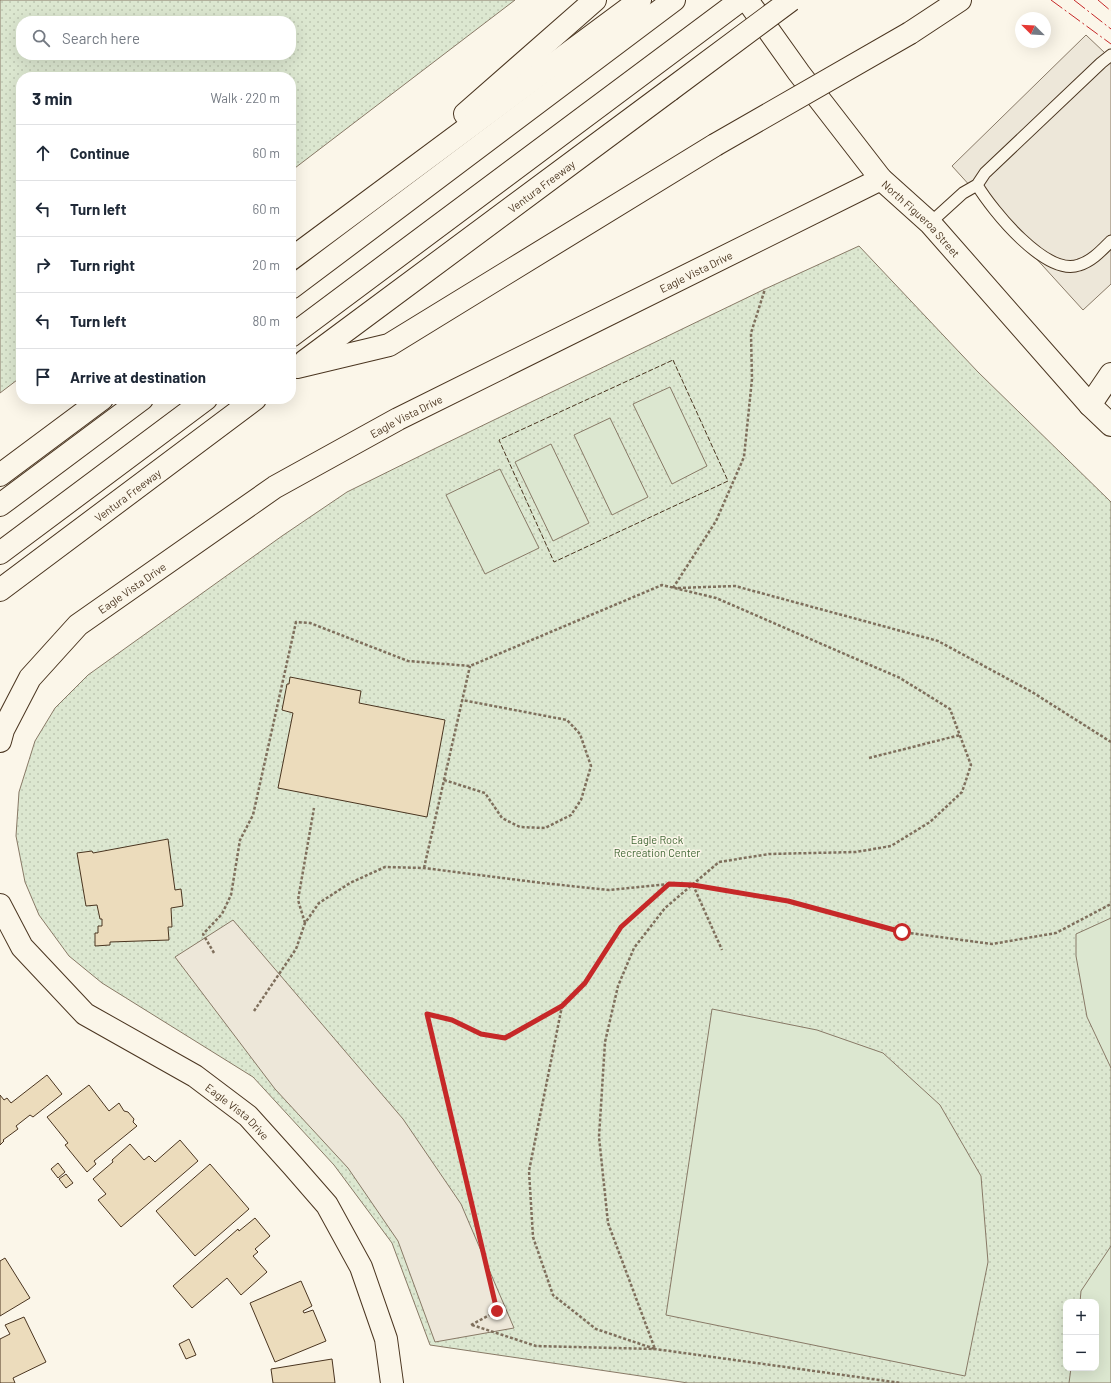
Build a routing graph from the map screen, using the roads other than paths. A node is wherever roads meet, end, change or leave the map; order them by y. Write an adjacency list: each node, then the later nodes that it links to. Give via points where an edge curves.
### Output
1 (595, 0): 12 (main road)
2 (640, 0): 8 (main road)
3 (674, 0): 8 (main road)
4 (741, 0): 17 (main road)
5 (747, 0): 10 (main road, North Figueroa Street, via 799,73)
6 (791, 0): 18 (main road, Ventura Freeway, bridge)
7 (960, 0): 19 (main road, bridge, via 389,345)
8 (614, 32): 12 (main road); 16 (main road)
9 (1111, 55): 11 (lane, via 985,173)
10 (881, 179): 13 (main road, North Figueroa Street); 32 (main road, Eagle Vista Drive, via 398,419 275,487 78,625 30,678 3,730)
11 (977, 185): 13 (lane, via 963,193); 14 (lane, via 1016,233 1037,253 1050,261 1063,266 1078,266 1095,257)
12 (343, 220): 15 (main road)
13 (930, 223): 26 (main road, North Figueroa Street)
14 (1111, 242)
15 (296, 255)
16 (296, 284)
17 (296, 332)
18 (296, 368)
19 (296, 368)
20 (1111, 374): 26 (main road)
21 (1111, 393): 26 (main road)
22 (95, 404): 28 (main road)
23 (135, 404): 29 (main road)
24 (199, 404): 30 (main road)
25 (247, 404): 31 (main road, Ventura Freeway)
26 (1090, 405): 27 (main road, North Figueroa Street)
27 (1111, 425)
28 (0, 474)
29 (0, 505)
30 (0, 553)
31 (0, 590)
32 (0, 741)
33 (0, 905): 34 (main road, Eagle Vista Drive, via 22,947 85,1014 195,1076 248,1116 327,1205 361,1266 386,1339)
34 (392, 1383)

